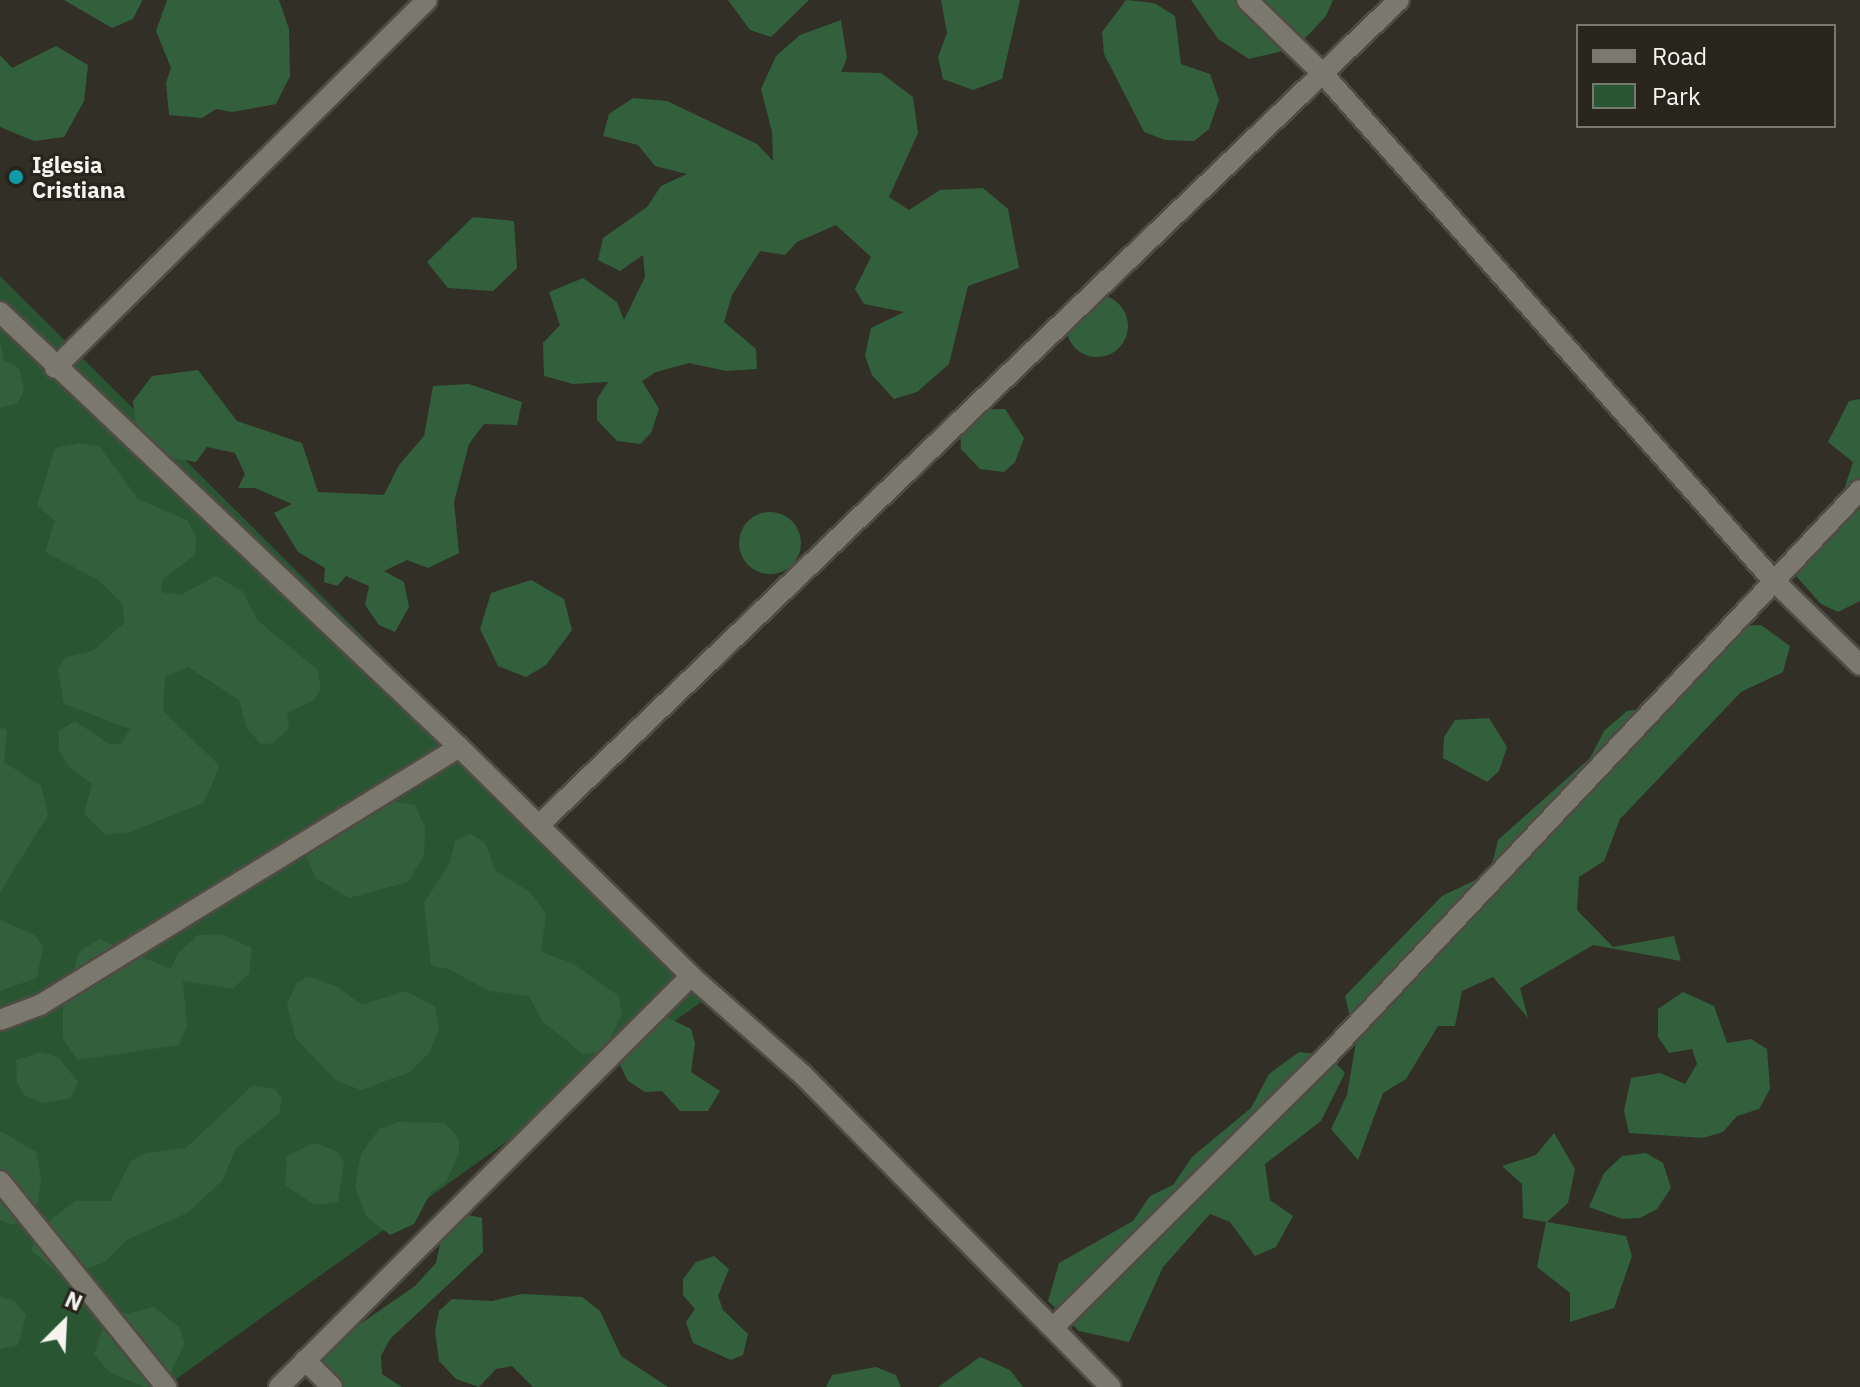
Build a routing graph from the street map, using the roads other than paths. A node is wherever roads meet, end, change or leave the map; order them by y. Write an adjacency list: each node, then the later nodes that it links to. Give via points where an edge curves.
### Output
1 (427, 0): 6 (street)
2 (1247, 0): 4 (street)
3 (1399, 0): 4 (street)
4 (1323, 74): 8 (street); 11 (street)
5 (0, 312): 6 (street)
6 (55, 368): 10 (street)
7 (1860, 490): 8 (street)
8 (1772, 579): 9 (street); 15 (street, via 1328,1055)
9 (1860, 665)
10 (459, 747): 11 (street); 13 (street, via 40,1005)
11 (540, 824): 12 (street)
12 (691, 976): 15 (street, via 803,1075); 16 (street)
13 (0, 1020)
14 (0, 1181): 17 (street)
15 (1053, 1328): 20 (street)
16 (305, 1360): 18 (street); 19 (street)
17 (166, 1387)
18 (279, 1387)
19 (332, 1387)
20 (1111, 1387)

